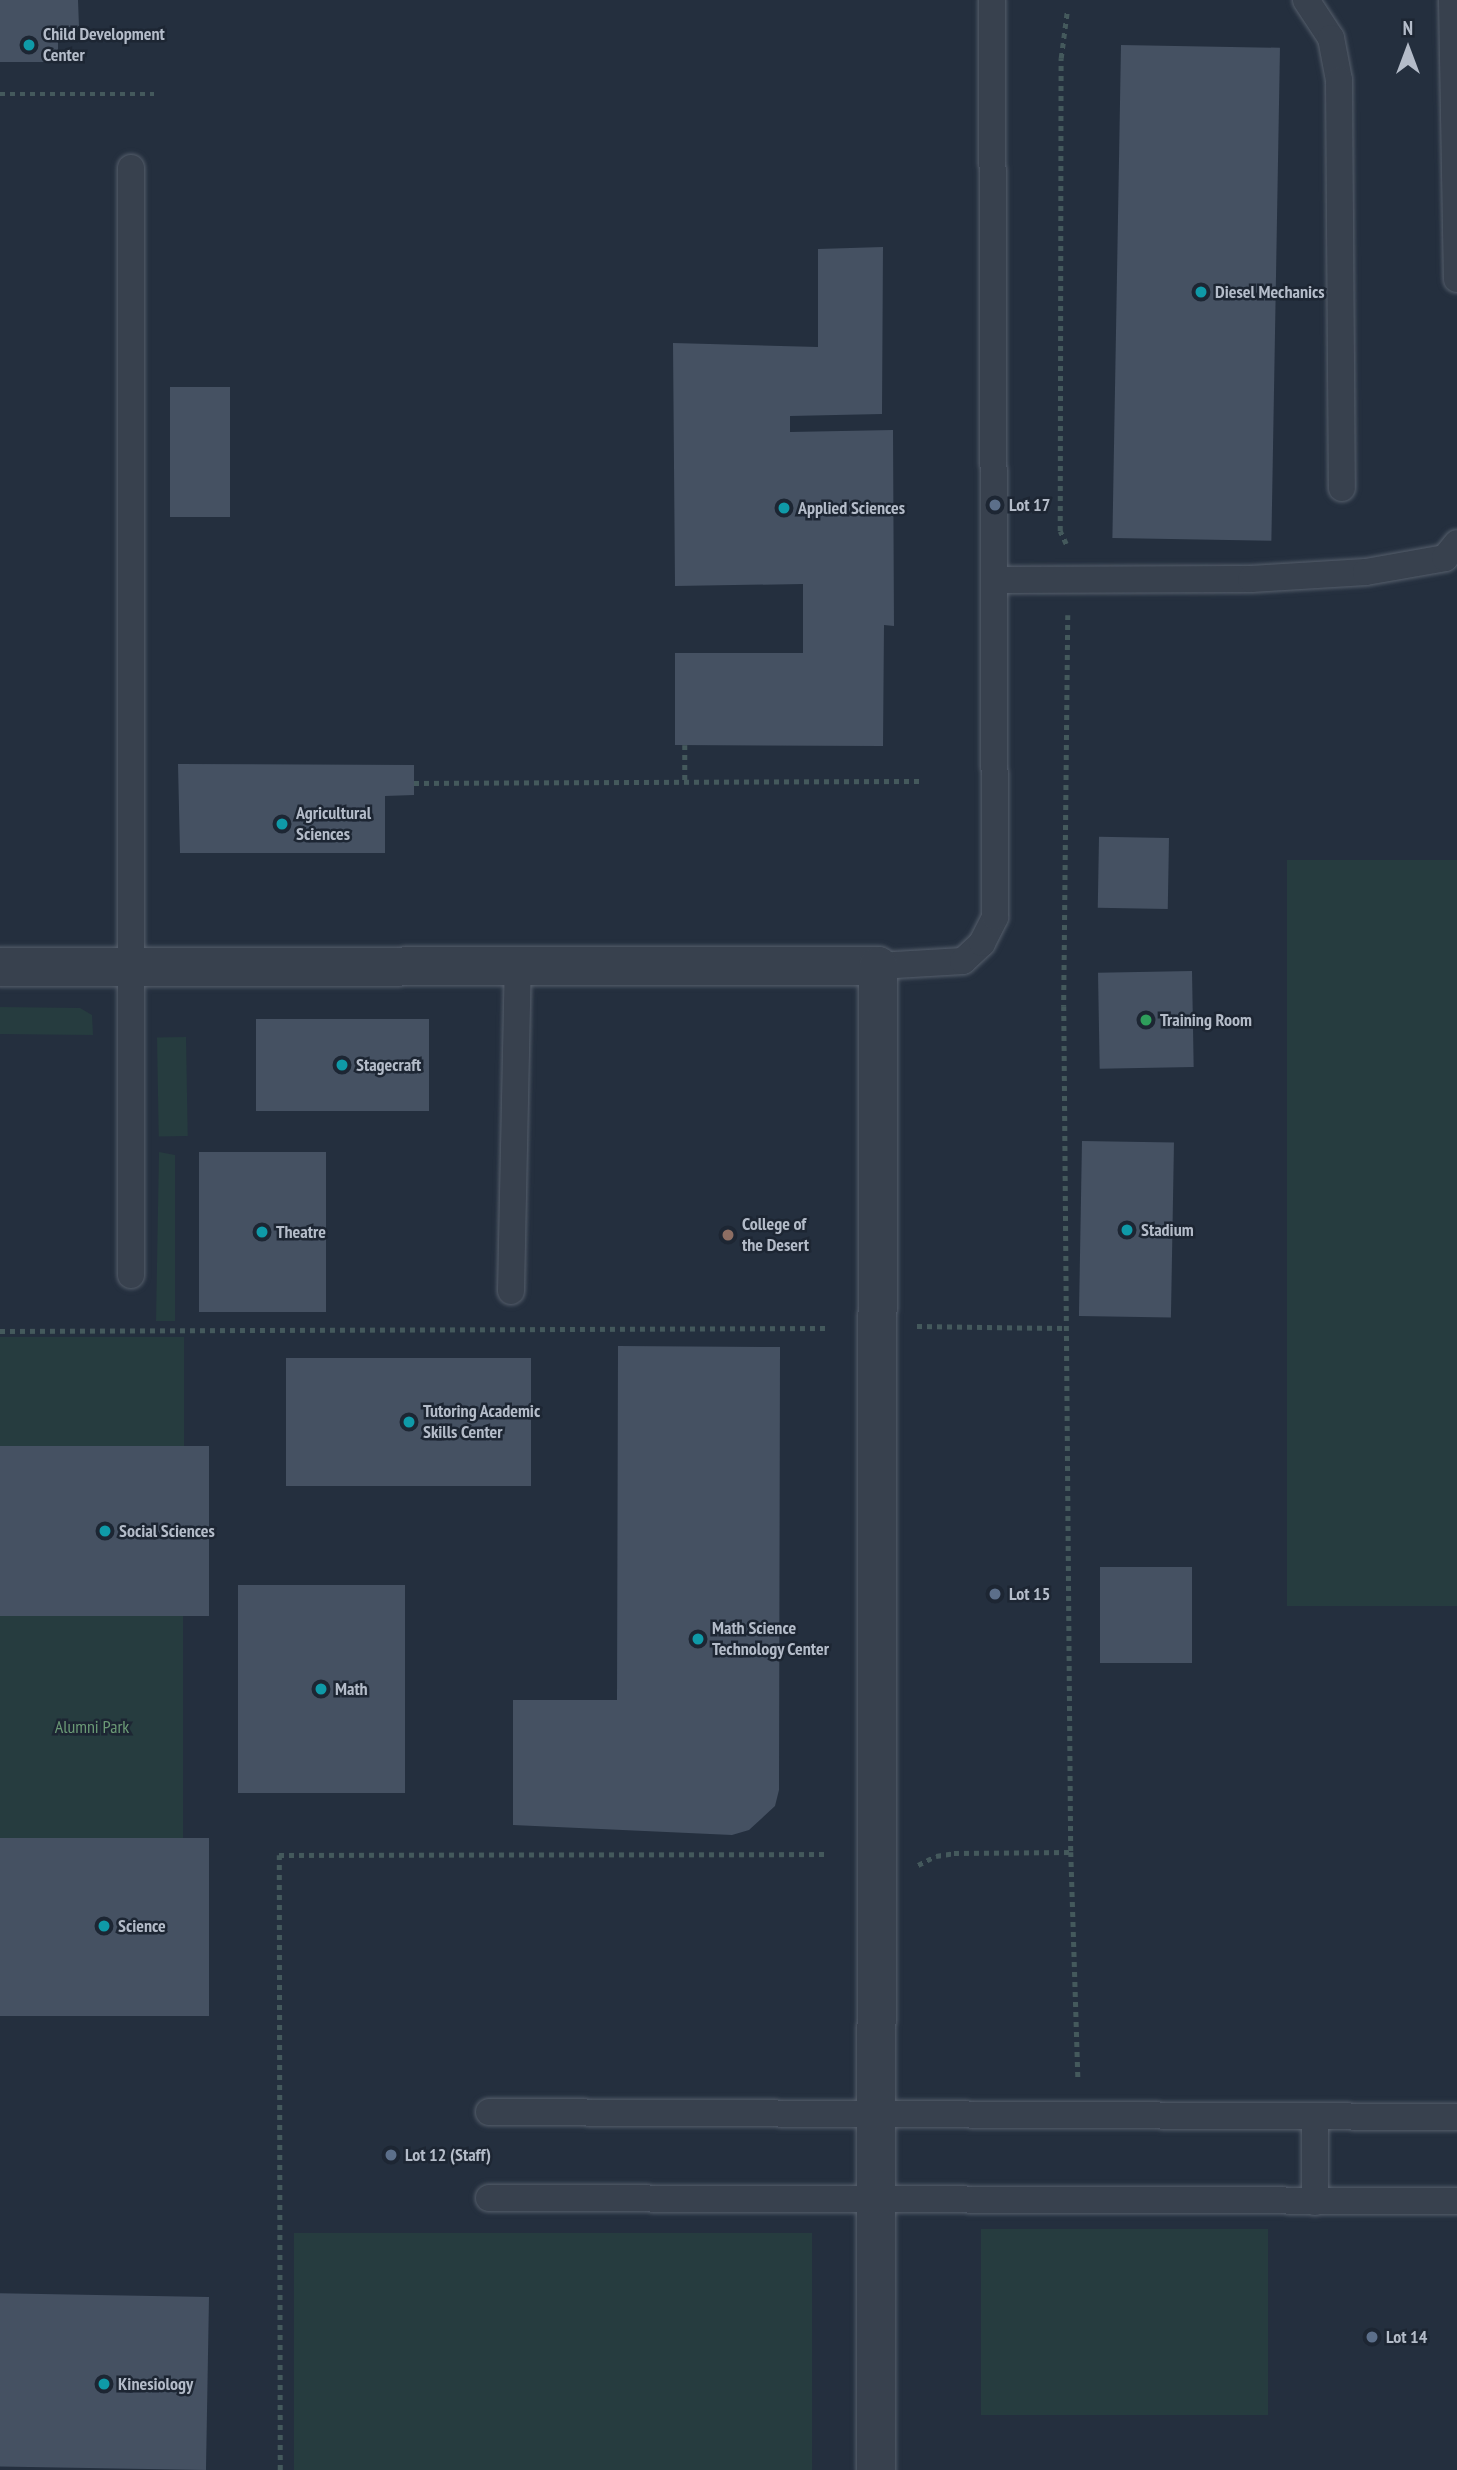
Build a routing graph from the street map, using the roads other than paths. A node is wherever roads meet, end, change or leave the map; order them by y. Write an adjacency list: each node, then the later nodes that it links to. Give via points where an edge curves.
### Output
1 (992, 0): 8 (lane)
2 (1306, 0): 6 (lane, via 1331,38 1339,80)
3 (1452, 0): 5 (lane)
4 (131, 168): 11 (lane)
5 (1457, 279)
6 (1342, 488)
7 (1457, 543): 8 (lane, via 1445,558 1366,572 1251,579)
8 (994, 580): 9 (lane, via 995,917 982,943 963,961)
9 (878, 966): 12 (street); 16 (street)
10 (0, 967): 11 (street)
11 (130, 967): 12 (street); 13 (lane)
12 (518, 967): 14 (lane)
13 (131, 1275)
14 (511, 1291)
15 (489, 2112): 16 (lane)
16 (876, 2115): 17 (lane); 21 (street)
17 (1315, 2116): 18 (lane); 22 (lane)
18 (1457, 2117)
19 (489, 2198): 21 (lane)
20 (1457, 2201): 22 (lane)
21 (876, 2202): 22 (lane); 23 (street)
22 (1315, 2202)
23 (876, 2470)

